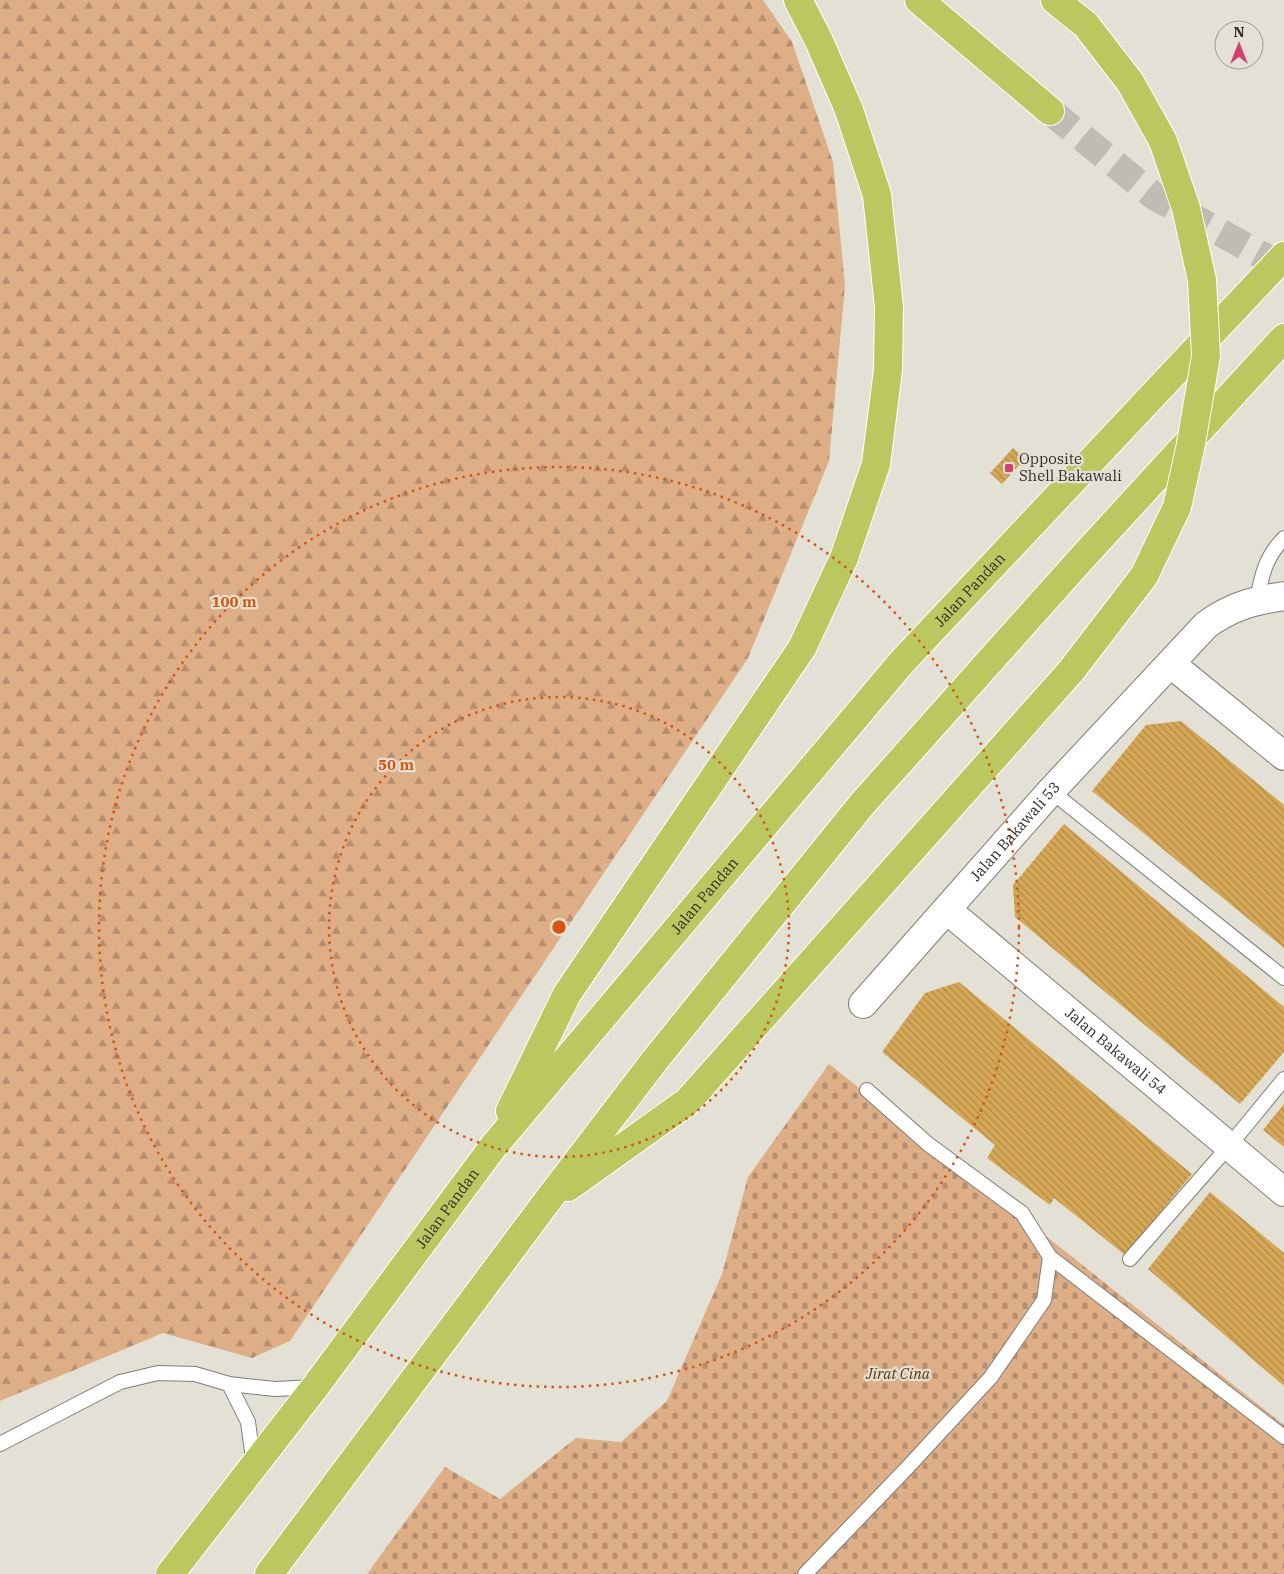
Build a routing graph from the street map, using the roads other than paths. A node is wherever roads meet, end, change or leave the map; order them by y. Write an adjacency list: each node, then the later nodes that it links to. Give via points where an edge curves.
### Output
1 (798, 0): 19 (highway, via 849,110 877,195 889,307 888,370 876,464 844,558 802,648 568,994)
2 (919, 0): 4 (highway)
3 (1055, 0): 21 (highway, bridge, via 1086,25 1130,82 1163,141 1186,208 1202,280 1206,356 1177,508 1144,576 1071,671 687,1102)
4 (1050, 111)
5 (1284, 256): 19 (highway, Jalan Pandan, via 901,663)
6 (1284, 338): 21 (highway, via 863,804 656,1060)
7 (1284, 538): 9 (lane, via 1268,559)
8 (1284, 596): 9 (street, Jalan Bakawali 53)
9 (1257, 600): 10 (street, Jalan Bakawali 53, via 1217,617)
10 (1171, 664): 11 (street); 12 (street, Jalan Bakawali 53)
11 (1284, 756)
12 (1051, 791): 13 (street, Jalan Bakawali 53); 14 (lane)
13 (947, 910): 15 (street, Jalan Bakawali 53); 18 (street, Jalan Bakawali 54)
14 (1284, 978)
15 (863, 1004)
16 (1284, 1079): 18 (lane)
17 (867, 1090): 22 (lane, via 928,1144 1022,1213)
18 (1229, 1146): 20 (street, Jalan Bakawali 54); 23 (lane)
19 (493, 1147): 25 (highway, Jalan Pandan)
20 (1284, 1192)
21 (546, 1204): 30 (highway)
22 (1050, 1256): 26 (lane); 31 (lane, via 1044,1300 991,1377)
23 (1130, 1259)
24 (229, 1384): 25 (lane, via 275,1389); 27 (lane, via 195,1374 158,1372 120,1382); 28 (lane, via 248,1422)
25 (315, 1387): 28 (highway, Jalan Pandan)
26 (1284, 1437)
27 (0, 1444)
28 (254, 1466): 29 (highway, Jalan Pandan)
29 (170, 1574)
30 (269, 1574)
31 (805, 1574)

